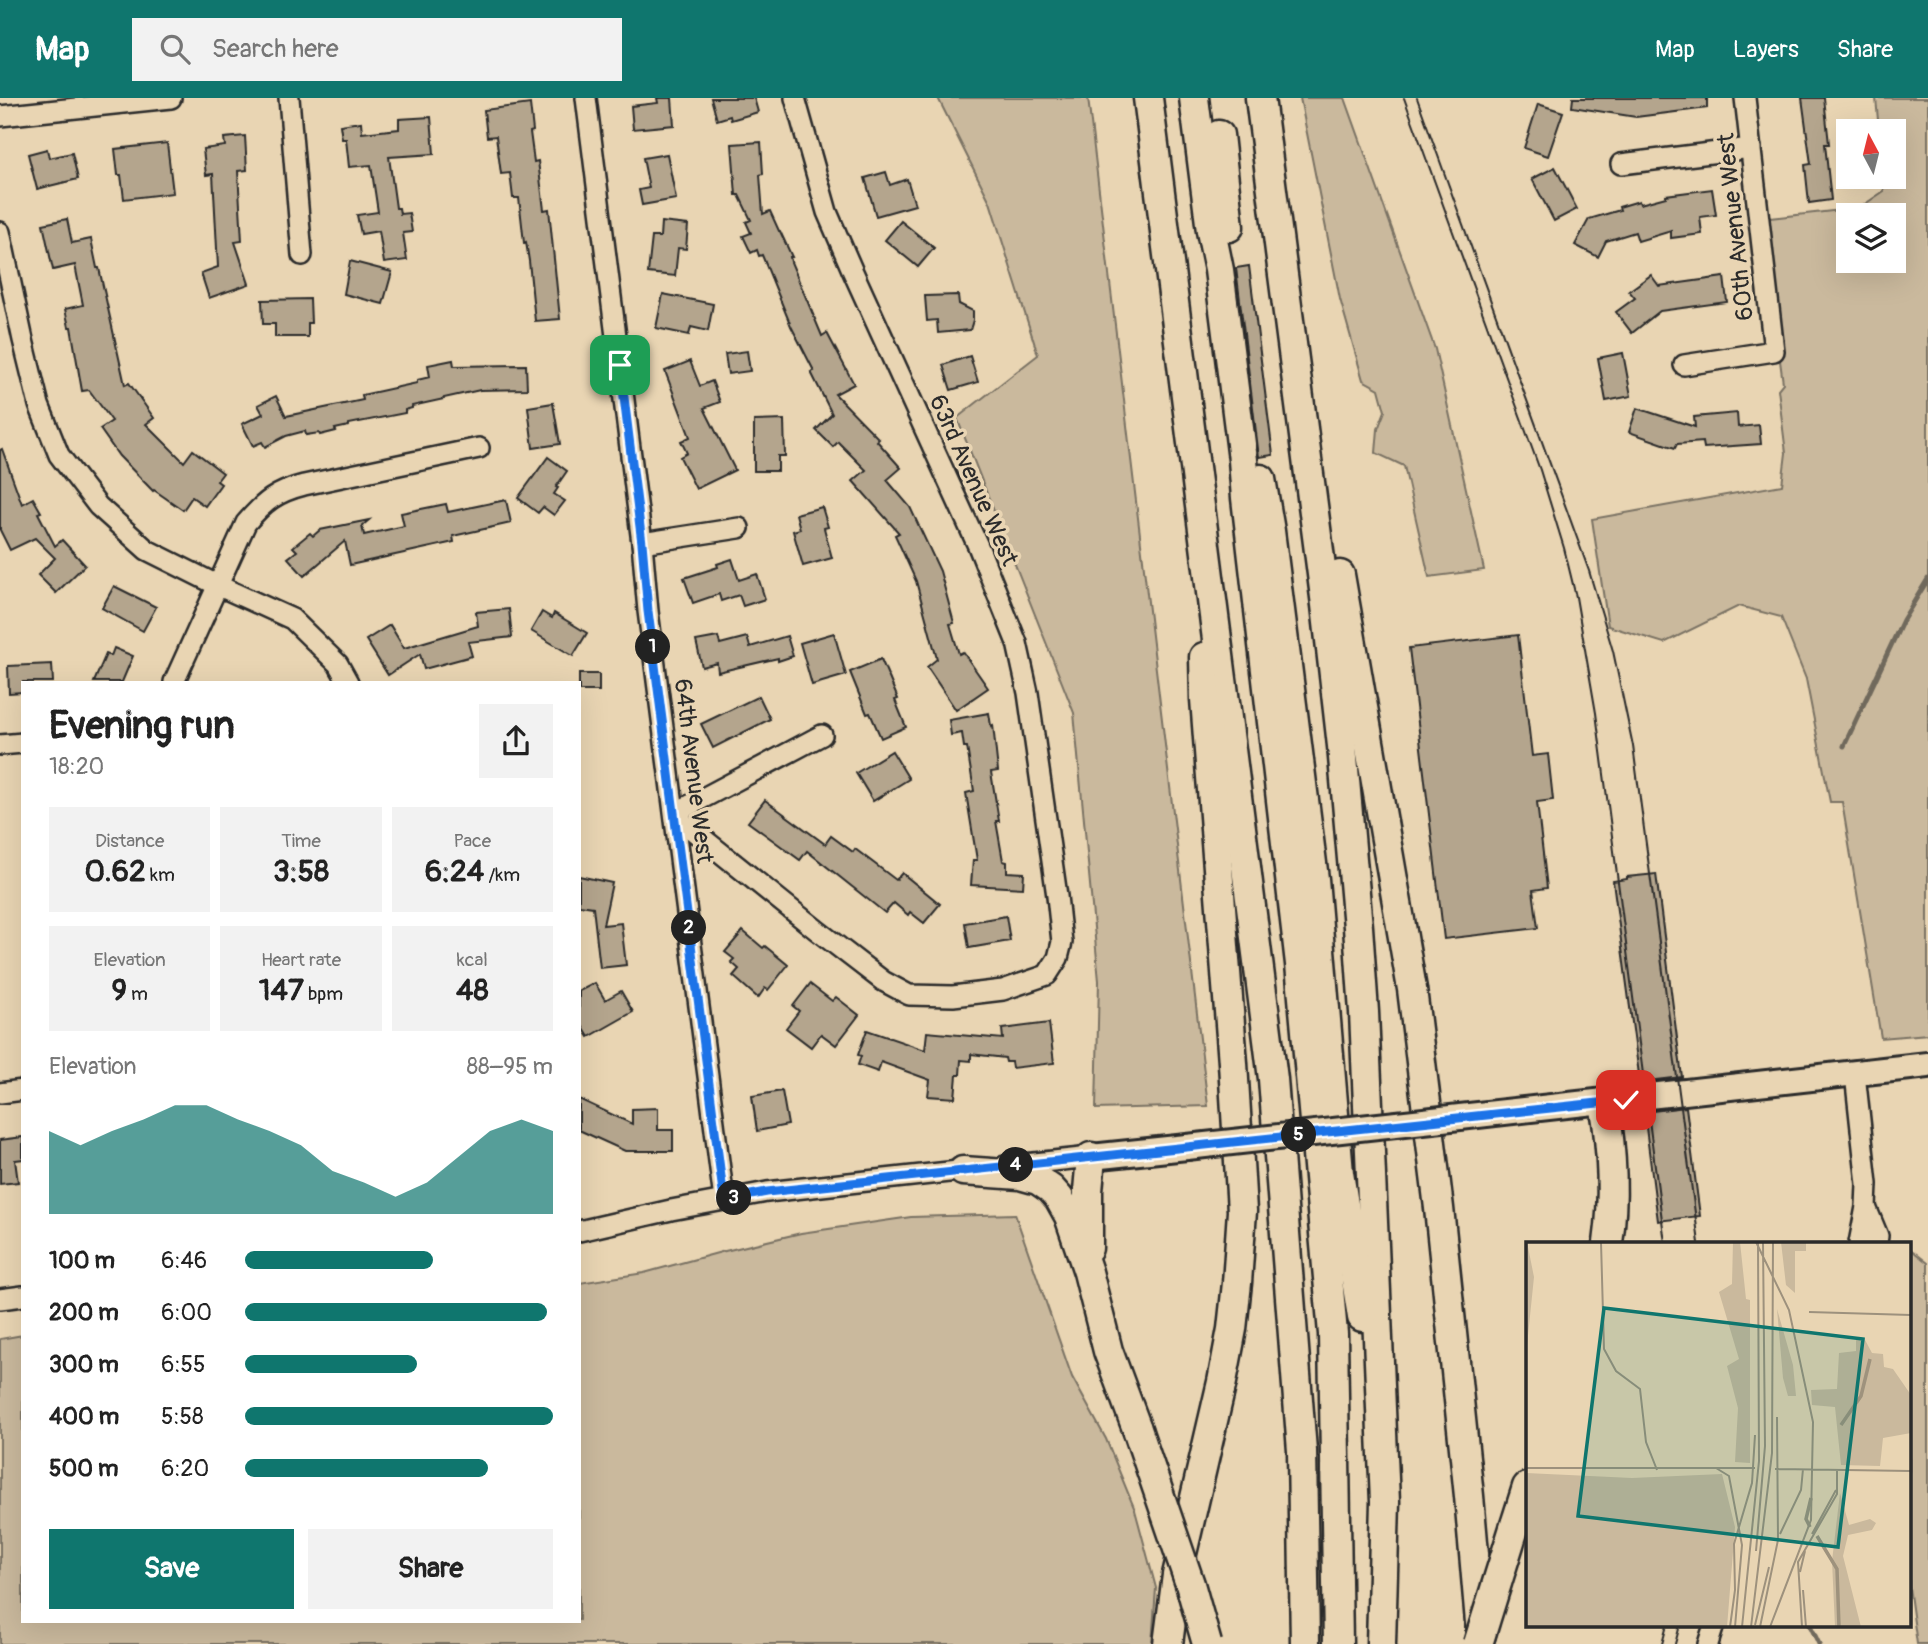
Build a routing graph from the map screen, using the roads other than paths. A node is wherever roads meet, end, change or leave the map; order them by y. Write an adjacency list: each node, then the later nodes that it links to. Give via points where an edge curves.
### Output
1 (171, 98): 10 (street)
2 (289, 98): 15 (street)
3 (586, 98): 20 (street, 64th Avenue West)
4 (794, 98): 27 (street, 63rd Avenue West, via 827,212 1017,643 1057,896 1062,942 1058,958 1047,975 1003,990 909,995 883,981 818,931)
5 (1148, 98): 18 (highway)
6 (1194, 98): 50 (highway, via 1243,460 1300,964 1333,1335)
7 (1214, 98): 44 (highway, via 1231,268 1314,879 1339,1173)
8 (1260, 98): 13 (highway)
9 (1745, 98): 11 (street, 60th Avenue West)
10 (0, 116)
11 (1752, 148): 12 (street); 16 (street, 60th Avenue West, via 1774,351)
12 (1621, 164)
13 (1271, 177): 44 (highway, via 1328,618 1357,913); 52 (highway, via 1412,989 1469,1496)
14 (0, 232): 21 (street, via 39,405 60,455 98,506 147,550)
15 (302, 255)
16 (1684, 365)
17 (479, 448): 21 (street, via 304,485 273,496 246,523)
18 (1202, 518): 47 (highway, via 1205,699 1242,1212 1232,1328 1177,1575); 49 (highway, via 1273,1079 1302,1451)
19 (739, 528): 20 (street)
20 (642, 543): 27 (street, 64th Avenue West)
21 (217, 585): 22 (street); 23 (street, via 292,619 338,664)
22 (174, 681)
23 (347, 681)
24 (822, 735): 27 (street)
25 (21, 743): 26 (street)
26 (0, 746)
27 (675, 814): 35 (street, 64th Avenue West)
28 (1928, 1065): 29 (main road)
29 (1855, 1073): 32 (main road); 36 (street)
30 (21, 1090): 31 (street)
31 (0, 1093)
32 (1604, 1102): 33 (main road, bridge); 38 (highway, via 1613,1190)
33 (1091, 1157): 34 (street); 41 (highway)
34 (963, 1171): 35 (street); 41 (highway, via 1020,1175 1051,1189 1069,1216)
35 (724, 1200): 37 (street)
36 (1866, 1207): 39 (street); 40 (street)
37 (581, 1231)
38 (1608, 1242)
39 (1858, 1242)
40 (1877, 1242)
41 (1088, 1272): 48 (highway, bridge, via 1108,1351)
42 (21, 1296): 43 (street)
43 (0, 1299)
44 (1383, 1455): 51 (highway)
45 (1526, 1491): 52 (highway, bridge)
46 (1714, 1626): 53 (street)
47 (1168, 1644)
48 (1207, 1644)
49 (1306, 1644)
50 (1338, 1644)
51 (1381, 1644)
52 (1480, 1644)
53 (1708, 1644)

